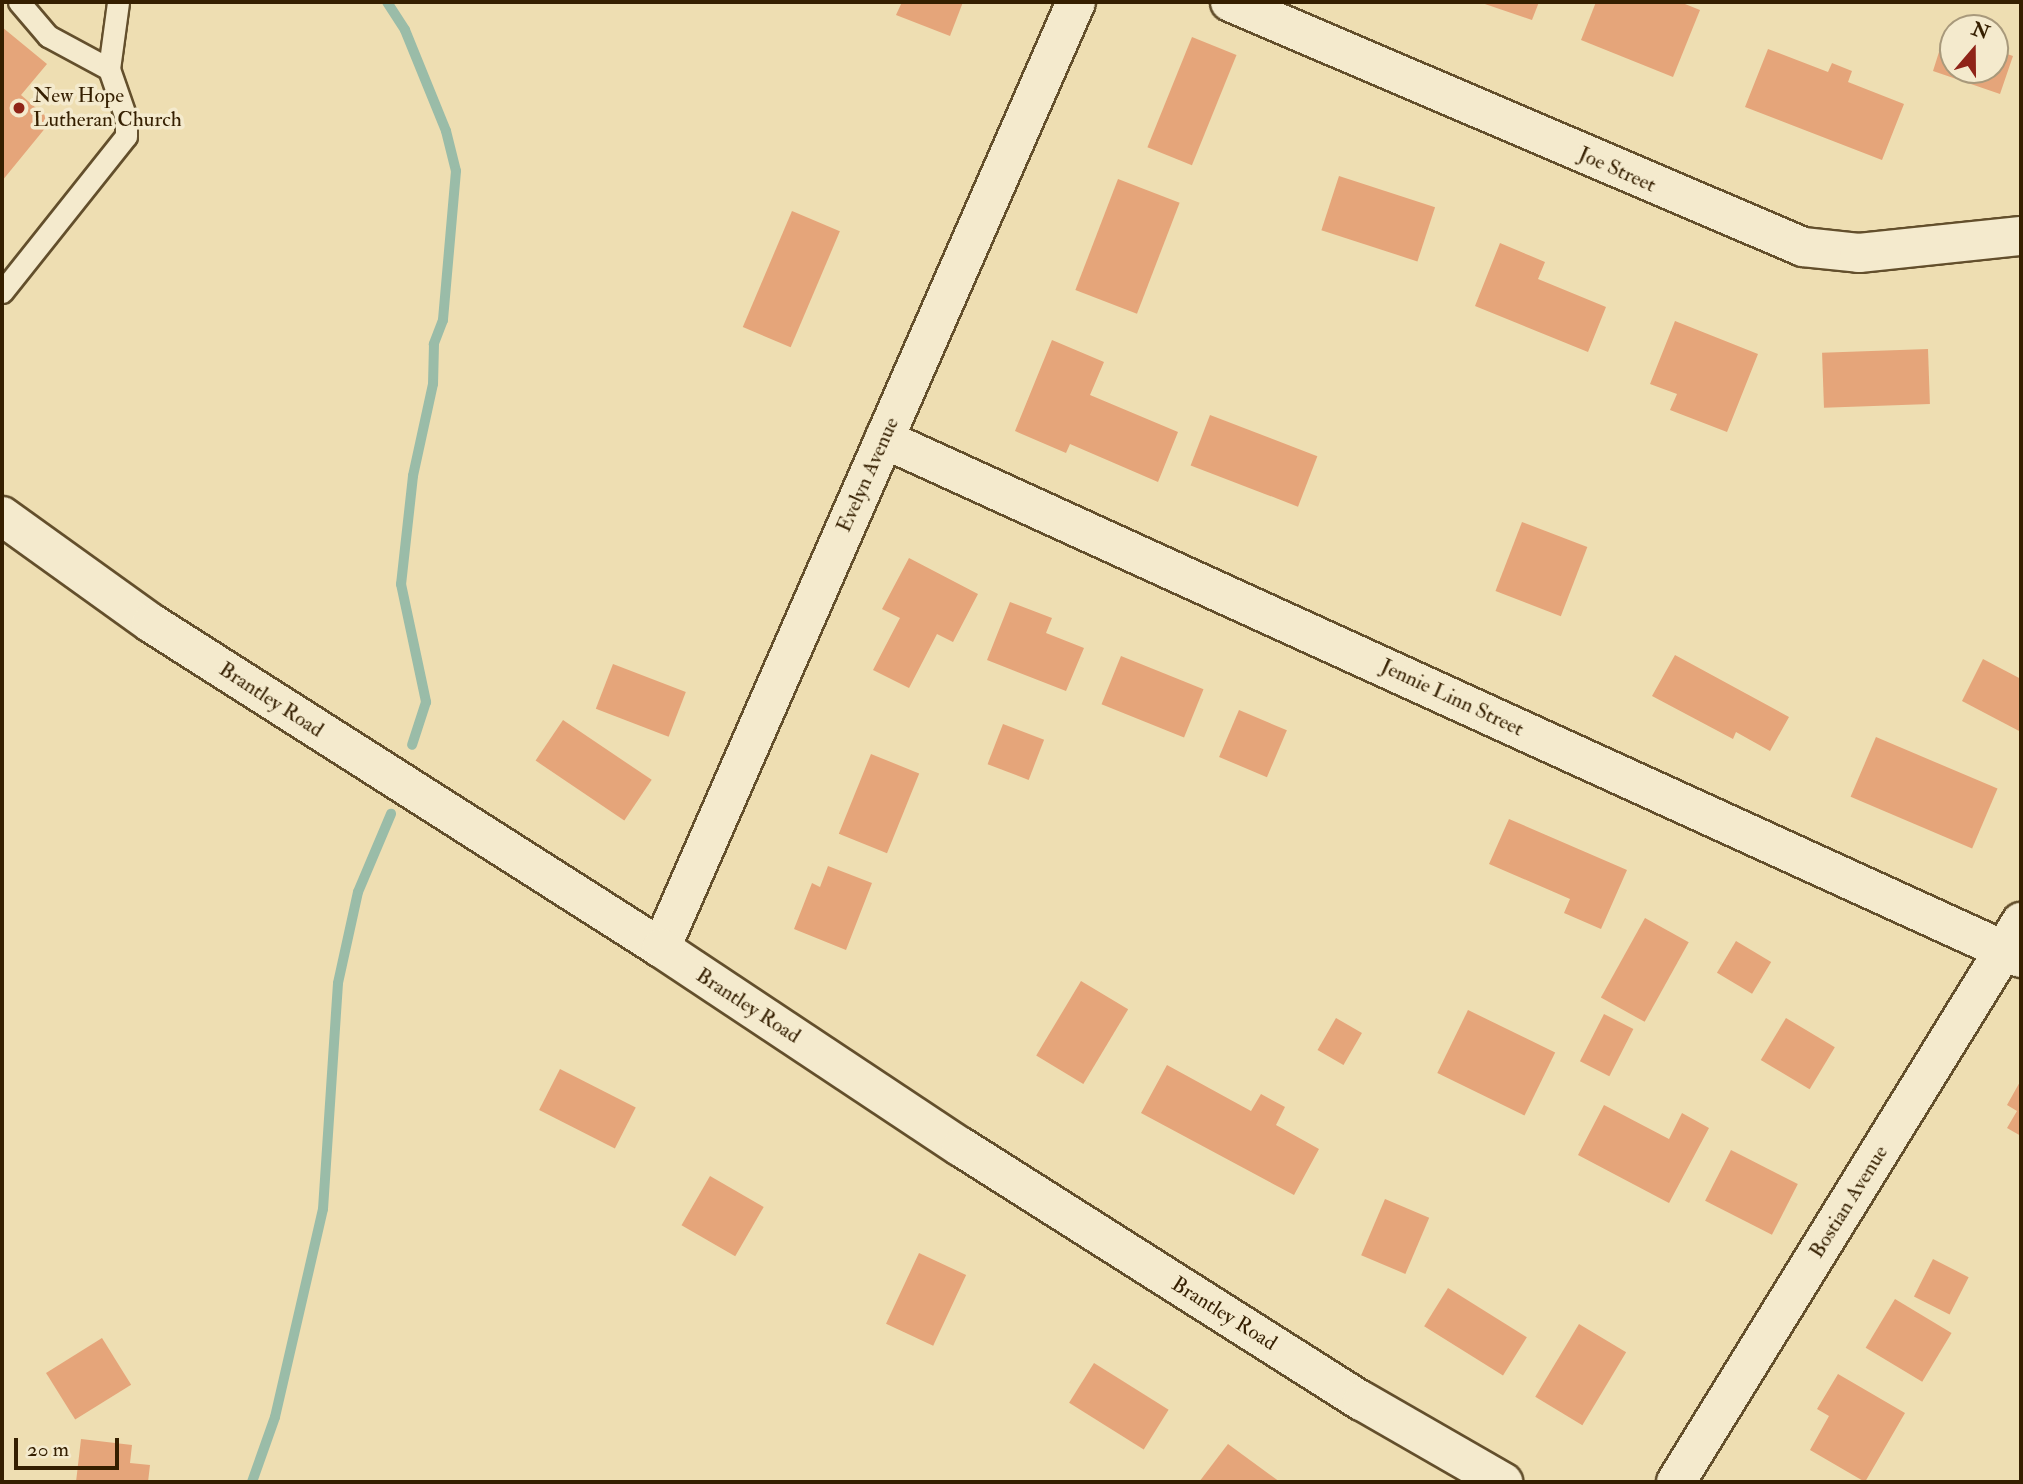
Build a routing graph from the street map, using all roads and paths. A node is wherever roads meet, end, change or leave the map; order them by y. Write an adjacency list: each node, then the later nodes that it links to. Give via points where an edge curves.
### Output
1 (19, 2): 5 (lane, via 48,36)
2 (118, 2): 5 (lane)
3 (1076, 2): 8 (street, Evelyn Avenue)
4 (1230, 2): 6 (street, Joe Street, via 1803,247 1859,253)
5 (109, 69): 7 (lane, via 126,136)
6 (2021, 236)
7 (2, 292)
8 (884, 439): 10 (street, Jennie Linn Street); 11 (street, Evelyn Avenue)
9 (2, 516): 11 (street, Brantley Road, via 151,623)
10 (2015, 943): 13 (street, Bostian Avenue)
11 (661, 948): 12 (street, Brantley Road, via 961,1147 1350,1393)
12 (1503, 1482)
13 (1675, 1482)

